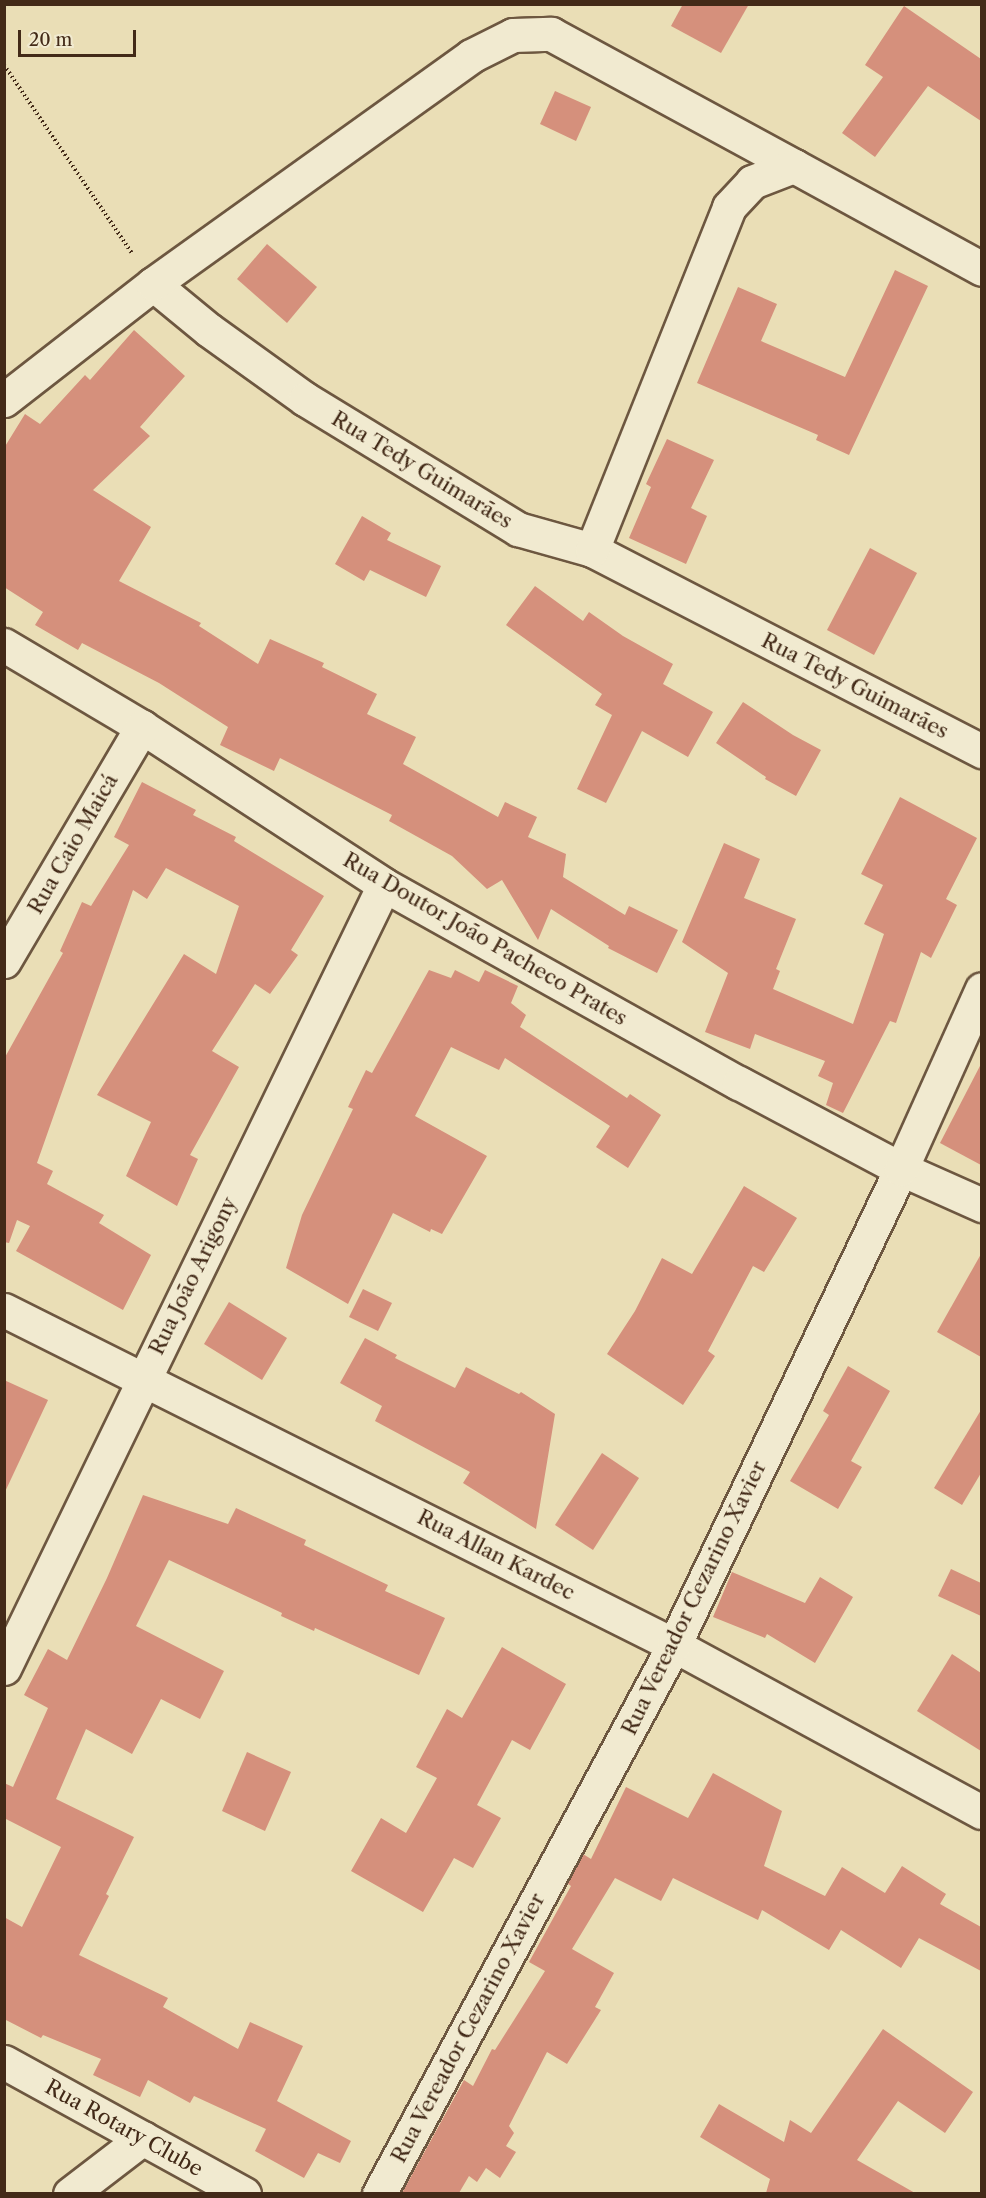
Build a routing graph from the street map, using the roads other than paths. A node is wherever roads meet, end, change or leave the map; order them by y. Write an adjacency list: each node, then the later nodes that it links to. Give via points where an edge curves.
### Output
1 (794, 166): 2 (street); 3 (street, via 551,34 513,35 471,56); 5 (street, via 752,182 729,207)
2 (981, 269)
3 (153, 284): 4 (street); 5 (street, Rua Tedy Guimarães, via 305,399 518,529)
4 (4, 400)
5 (592, 550): 8 (street, Rua Tedy Guimarães)
6 (4, 645): 7 (street, Rua Doutor João Pacheco Prates)
7 (142, 727): 9 (street, Rua Doutor João Pacheco Prates); 10 (street, Rua Caio Maicá)
8 (981, 751)
9 (384, 885): 12 (street, Rua Doutor João Pacheco Prates); 15 (street, Rua João Arigony)
10 (4, 962)
11 (981, 989): 12 (street, Rua Vereador Cezarino Xavier)
12 (901, 1169): 13 (street, Rua Doutor João Pacheco Prates); 16 (street, Rua Vereador Cezarino Xavier)
13 (981, 1205)
14 (4, 1310): 15 (street, Rua Allan Kardec)
15 (143, 1378): 16 (street, Rua Allan Kardec); 17 (street, Rua João Arigony)
16 (674, 1645): 18 (street, Rua Allan Kardec); 23 (street, Rua Vereador Cezarino Xavier)
17 (4, 1668)
18 (981, 1812)
19 (4, 2062): 20 (street, Rua Rotary Clube)
20 (143, 2138): 21 (street); 22 (street, Rua Rotary Clube)
21 (70, 2193)
22 (244, 2193)
23 (379, 2193)

